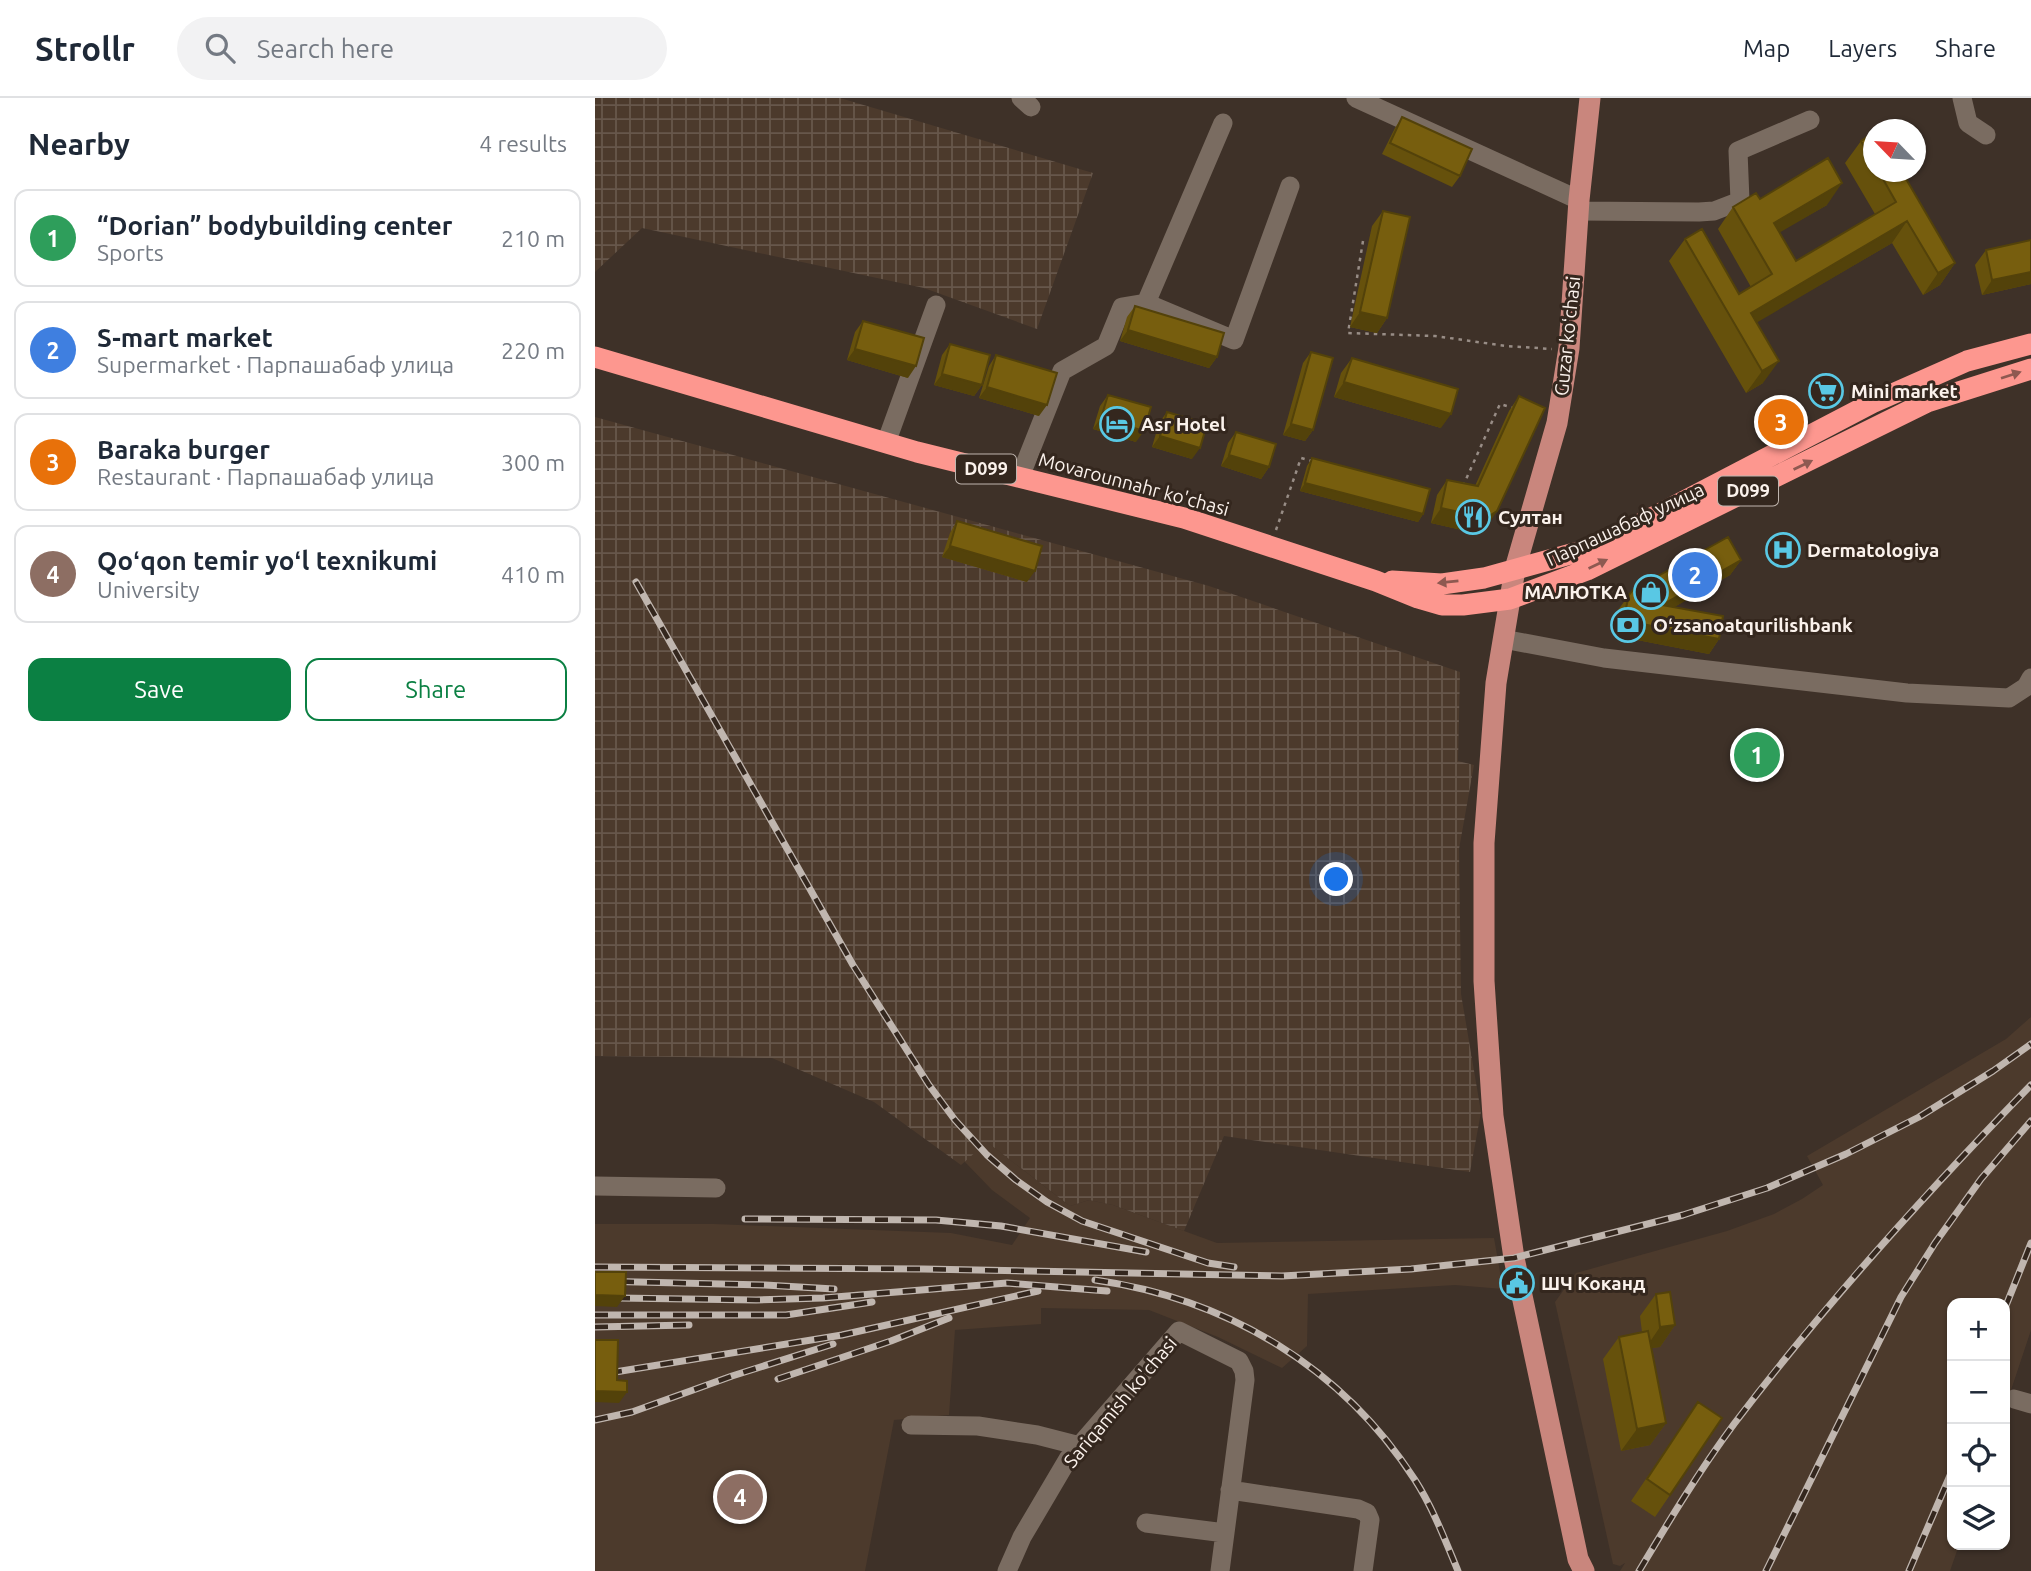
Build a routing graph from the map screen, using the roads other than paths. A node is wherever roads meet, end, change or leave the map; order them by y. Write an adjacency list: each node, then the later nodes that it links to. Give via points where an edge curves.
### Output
1 (1356, 98): 8 (street)
2 (1590, 98): 8 (main road, Guzar koʻchasi)
3 (1962, 98): 6 (street, via 1968,124)
4 (1810, 120): 8 (street, via 1738,151 1740,201 1714,211)
5 (1223, 123): 9 (street)
6 (1986, 135)
7 (1290, 186): 9 (street, via 1234,340)
8 (1579, 205): 16 (main road, Guzar koʻchasi, via 1569,348 1557,423)
9 (1146, 303): 15 (street, via 1122,307 1106,346 1062,372)
10 (936, 305): 14 (street)
11 (2031, 344): 16 (highway, Парпашабаф улица / D099, via 1967,361 1872,404 1596,547)
12 (595, 357): 14 (highway, Movarounnahr ko'chasi / D099)
13 (2031, 369): 18 (highway, Парпашабаф улица / D099, one-way to 13, via 1587,570 1927,402)
14 (885, 443): 15 (highway, Movarounnahr ko'chasi / D099)
15 (1020, 477): 17 (highway, Movarounnahr ko'chasi / D099, via 1184,518)
16 (1515, 569): 17 (highway, Movarounnahr ko'chasi / D099, one-way to 17, via 1442,584); 18 (main road, Guzar koʻchasi)
17 (1376, 581): 19 (highway, Movarounnahr ko'chasi / D099, via 1442,605)
18 (1510, 600): 19 (highway, Парпашабаф улица / D099); 20 (main road, Guzar koʻchasi)
19 (1463, 605)
20 (1503, 639): 21 (street, via 1604,658 1906,693 2009,698); 32 (main road, Guzar koʻchasi, via 1484,844 1484,981 1493,1116 1514,1258)
21 (2031, 678)
22 (595, 1186): 23 (street)
23 (716, 1188)
24 (911, 1425): 25 (street, via 978,1426)
25 (1080, 1446): 26 (street, Sariqamish ko'chasi, via 1179,1331 1239,1361 1244,1371); 29 (street, Sariqamish ko'chasi, via 1029,1526)
26 (1230, 1490): 28 (street, Sariqamish ko'chasi); 31 (street, via 1367,1513)
27 (1146, 1523): 28 (street)
28 (1225, 1533): 30 (street, Sariqamish ko'chasi)
29 (1007, 1571)
30 (1220, 1571)
31 (1363, 1571)
32 (1584, 1571)

